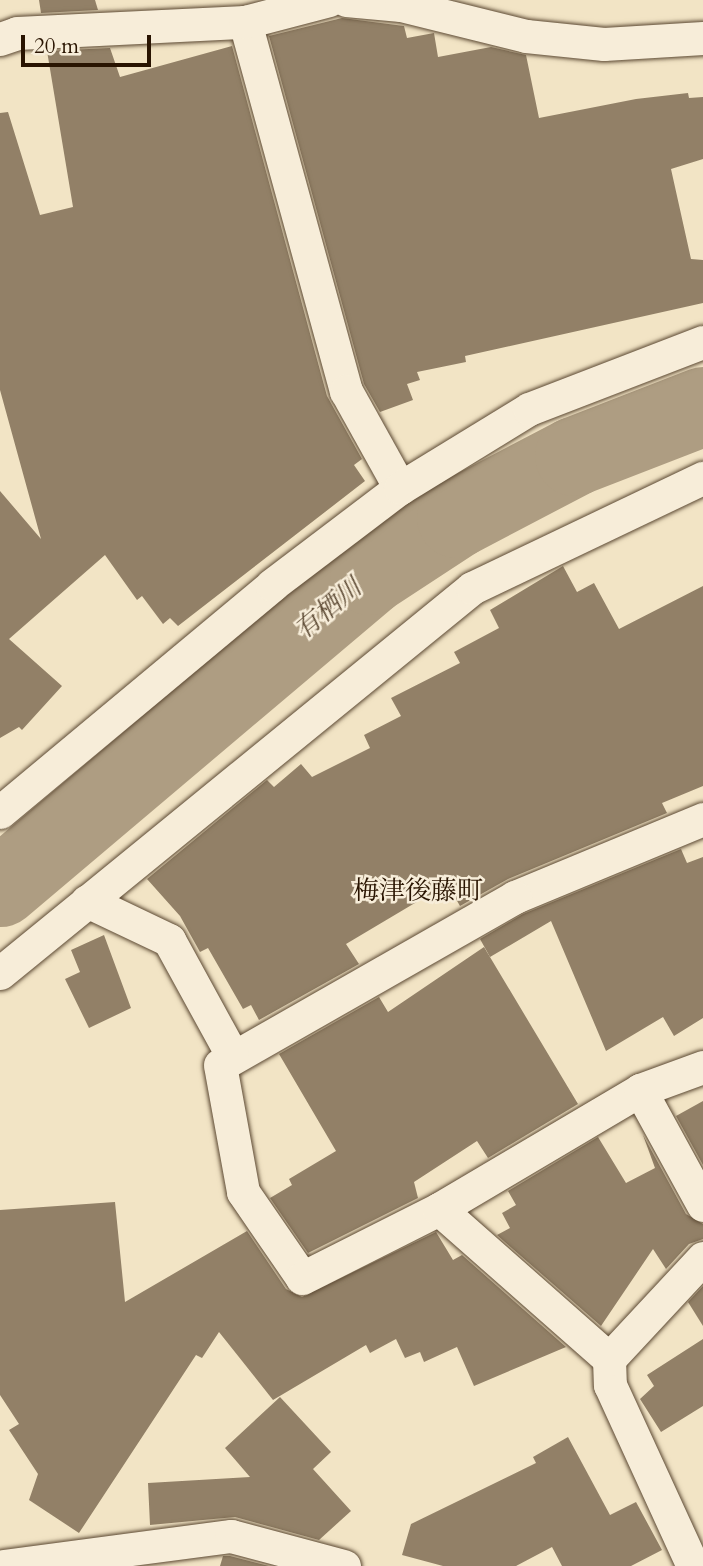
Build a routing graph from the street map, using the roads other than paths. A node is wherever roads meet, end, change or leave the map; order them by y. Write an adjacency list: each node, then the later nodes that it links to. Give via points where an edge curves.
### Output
1 (328, 0): 3 (street)
2 (346, 0): 4 (street, via 401,5 526,36 642,45)
3 (245, 22): 5 (street, via 17,33); 8 (street, via 346,391)
4 (703, 38)
5 (0, 39)
6 (703, 342): 8 (street, via 529,409)
7 (703, 478): 11 (street, via 472,588)
8 (400, 488): 9 (street, via 272,585)
9 (0, 812)
10 (703, 819): 13 (street, via 515,897)
11 (87, 901): 12 (street); 13 (street, via 169,940)
12 (0, 973)
13 (232, 1055): 17 (street, via 220,1065 243,1192 302,1278)
14 (703, 1067): 15 (street)
15 (640, 1090): 16 (street); 17 (street)
16 (703, 1205)
17 (439, 1209): 19 (street)
18 (703, 1258): 19 (street)
19 (609, 1359): 22 (street, via 610,1385)
20 (3, 1566): 21 (street, via 231,1536)
21 (344, 1566)
22 (693, 1566)

